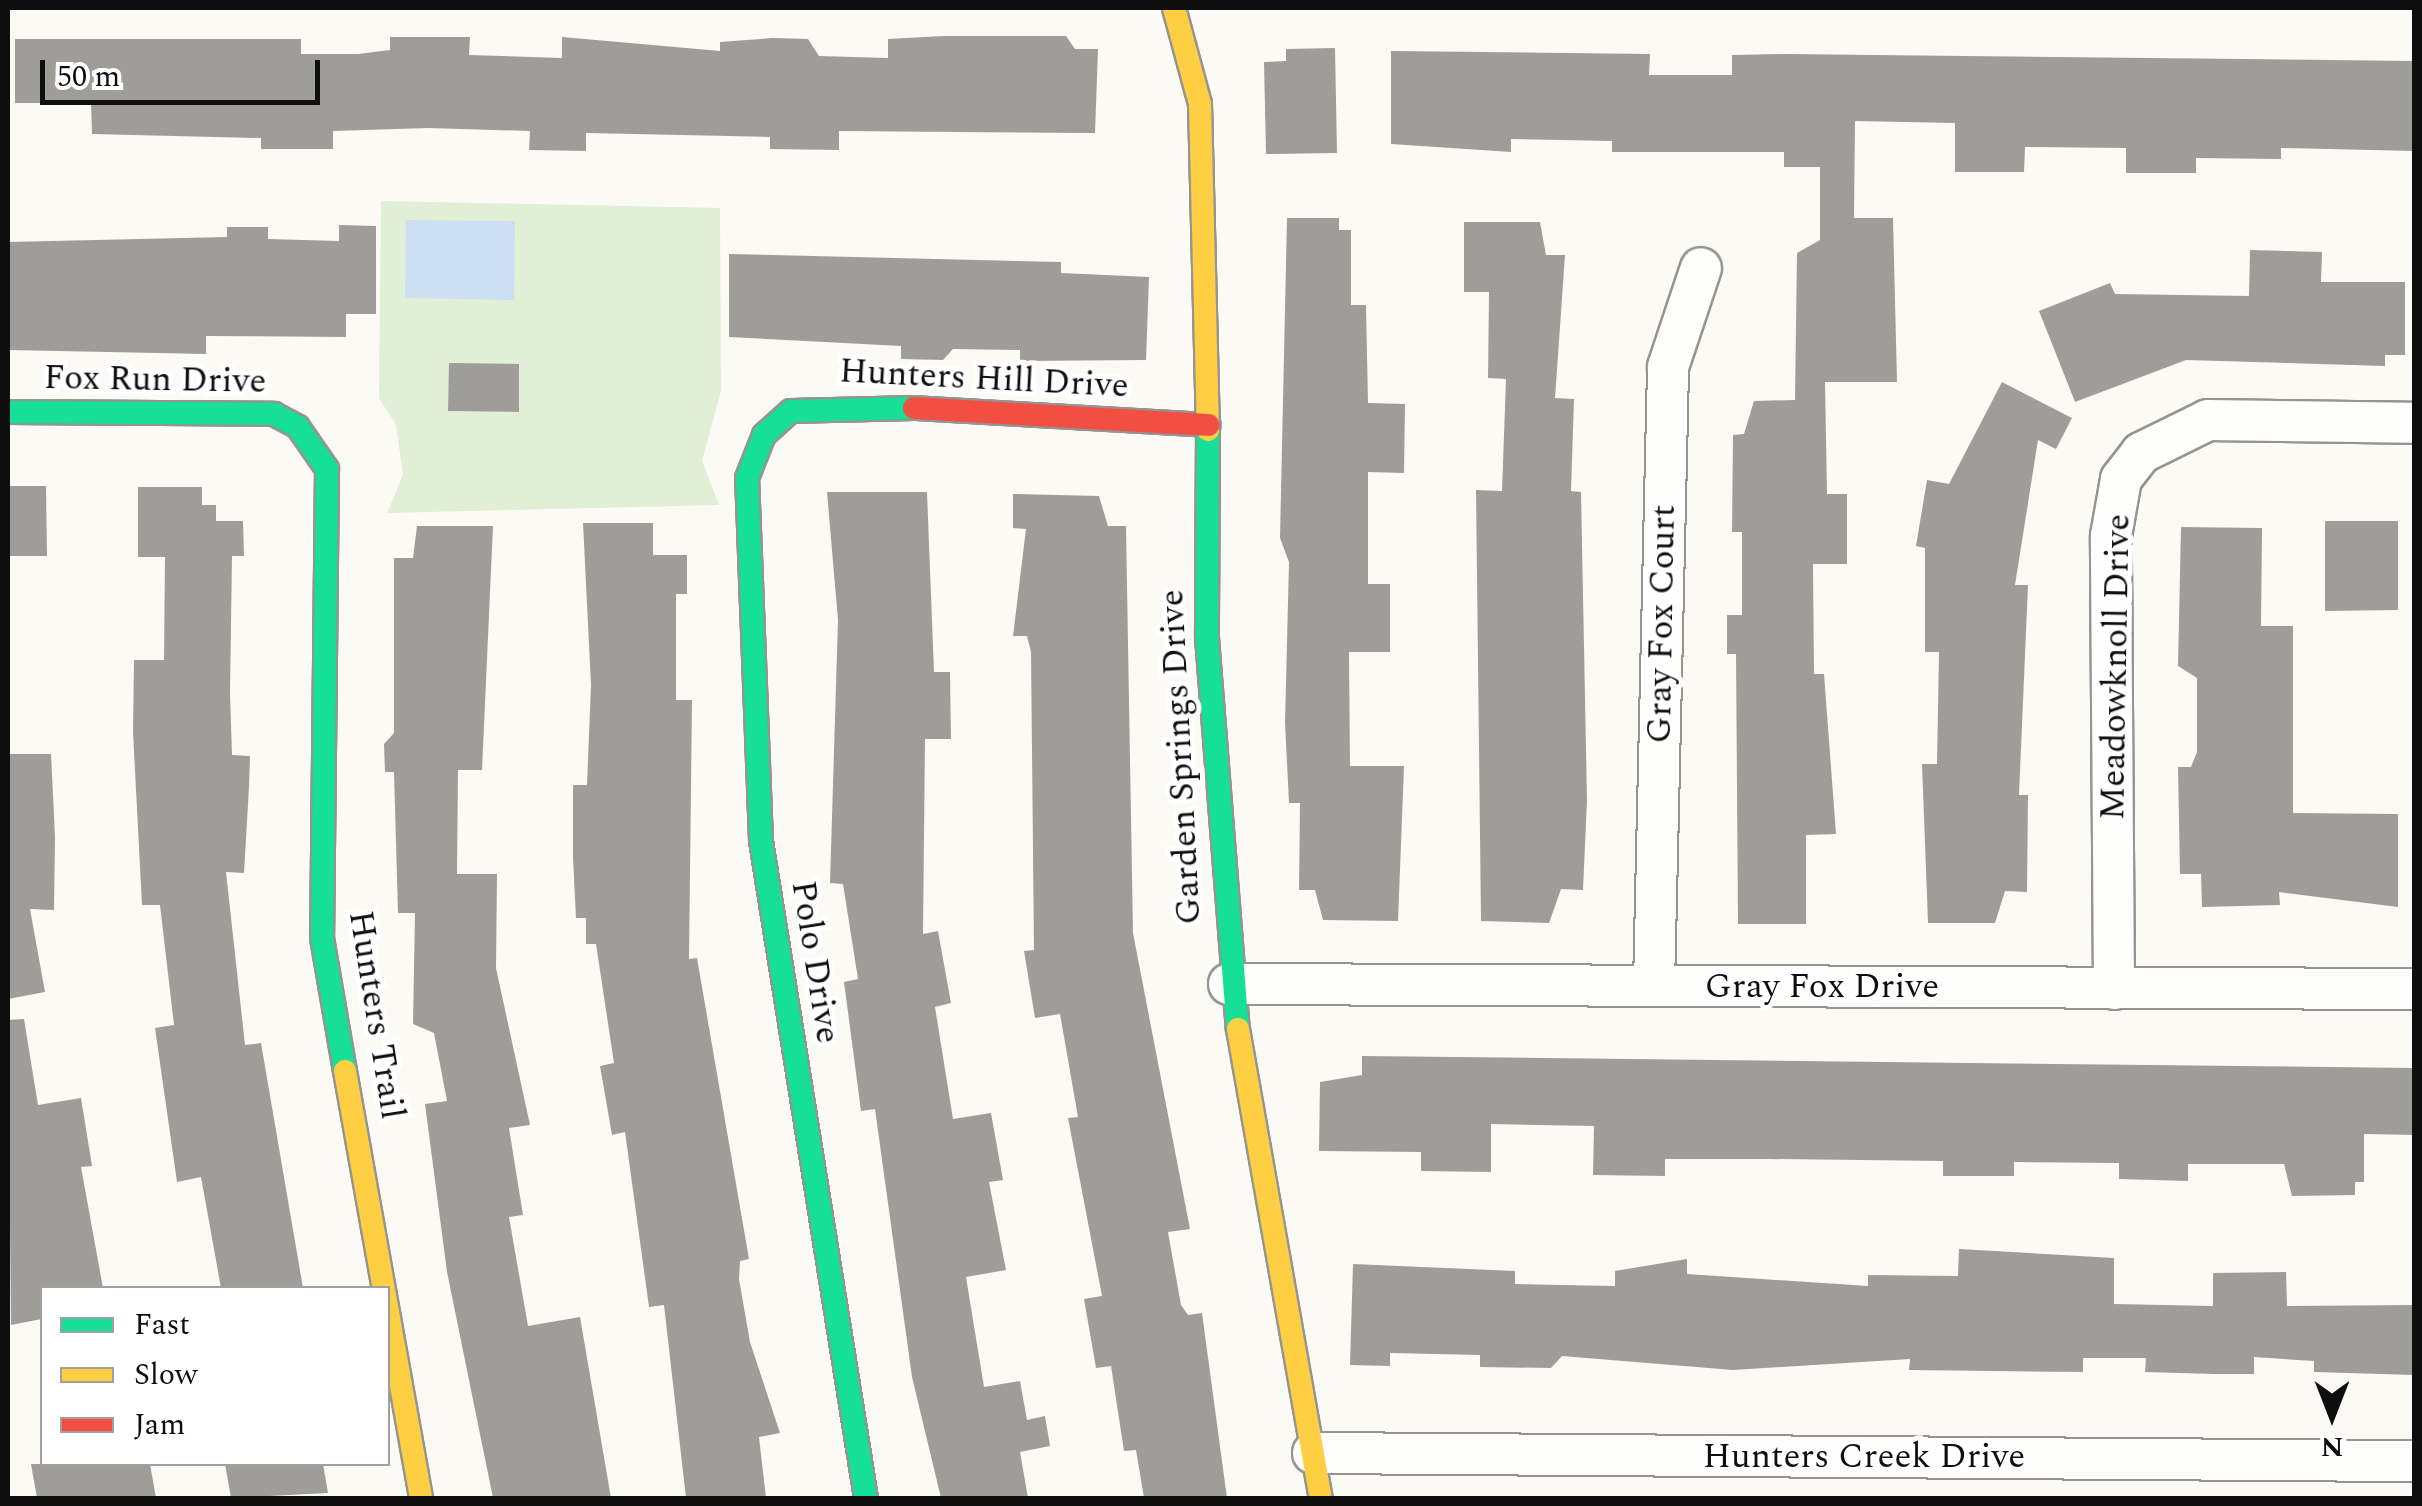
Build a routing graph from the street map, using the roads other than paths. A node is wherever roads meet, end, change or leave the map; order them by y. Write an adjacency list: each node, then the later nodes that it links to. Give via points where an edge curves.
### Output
1 (1174, 8): 5 (street, Garden Springs Drive, via 1200,104)
2 (1701, 268): 9 (street, Gray Fox Court, via 1668,367)
3 (8, 412): 6 (street, Fox Run Drive, via 256,411)
4 (2414, 423): 10 (street, Meadowknoll Drive, via 2208,420 2141,453 2121,479 2111,536)
5 (1209, 425): 7 (street, Hunters Hill Drive, via 842,404 791,411); 8 (street, Garden Springs Drive, via 1212,795)
6 (298, 427): 12 (street, Hunters Trail, via 319,450 332,498 322,938)
7 (764, 435): 17 (street, Polo Drive, via 747,478 761,841)
8 (1229, 984): 9 (street, Gray Fox Drive); 14 (street, Garden Springs Drive)
9 (1654, 986): 10 (street, Gray Fox Drive)
10 (2114, 988): 11 (street, Gray Fox Drive)
11 (2414, 989)
12 (384, 1286)
13 (390, 1323): 16 (street, Hunters Trail)
14 (1312, 1453): 15 (street, Hunters Creek Drive); 18 (street, Garden Springs Drive)
15 (2414, 1461)
16 (421, 1498)
17 (866, 1498)
18 (1321, 1498)

